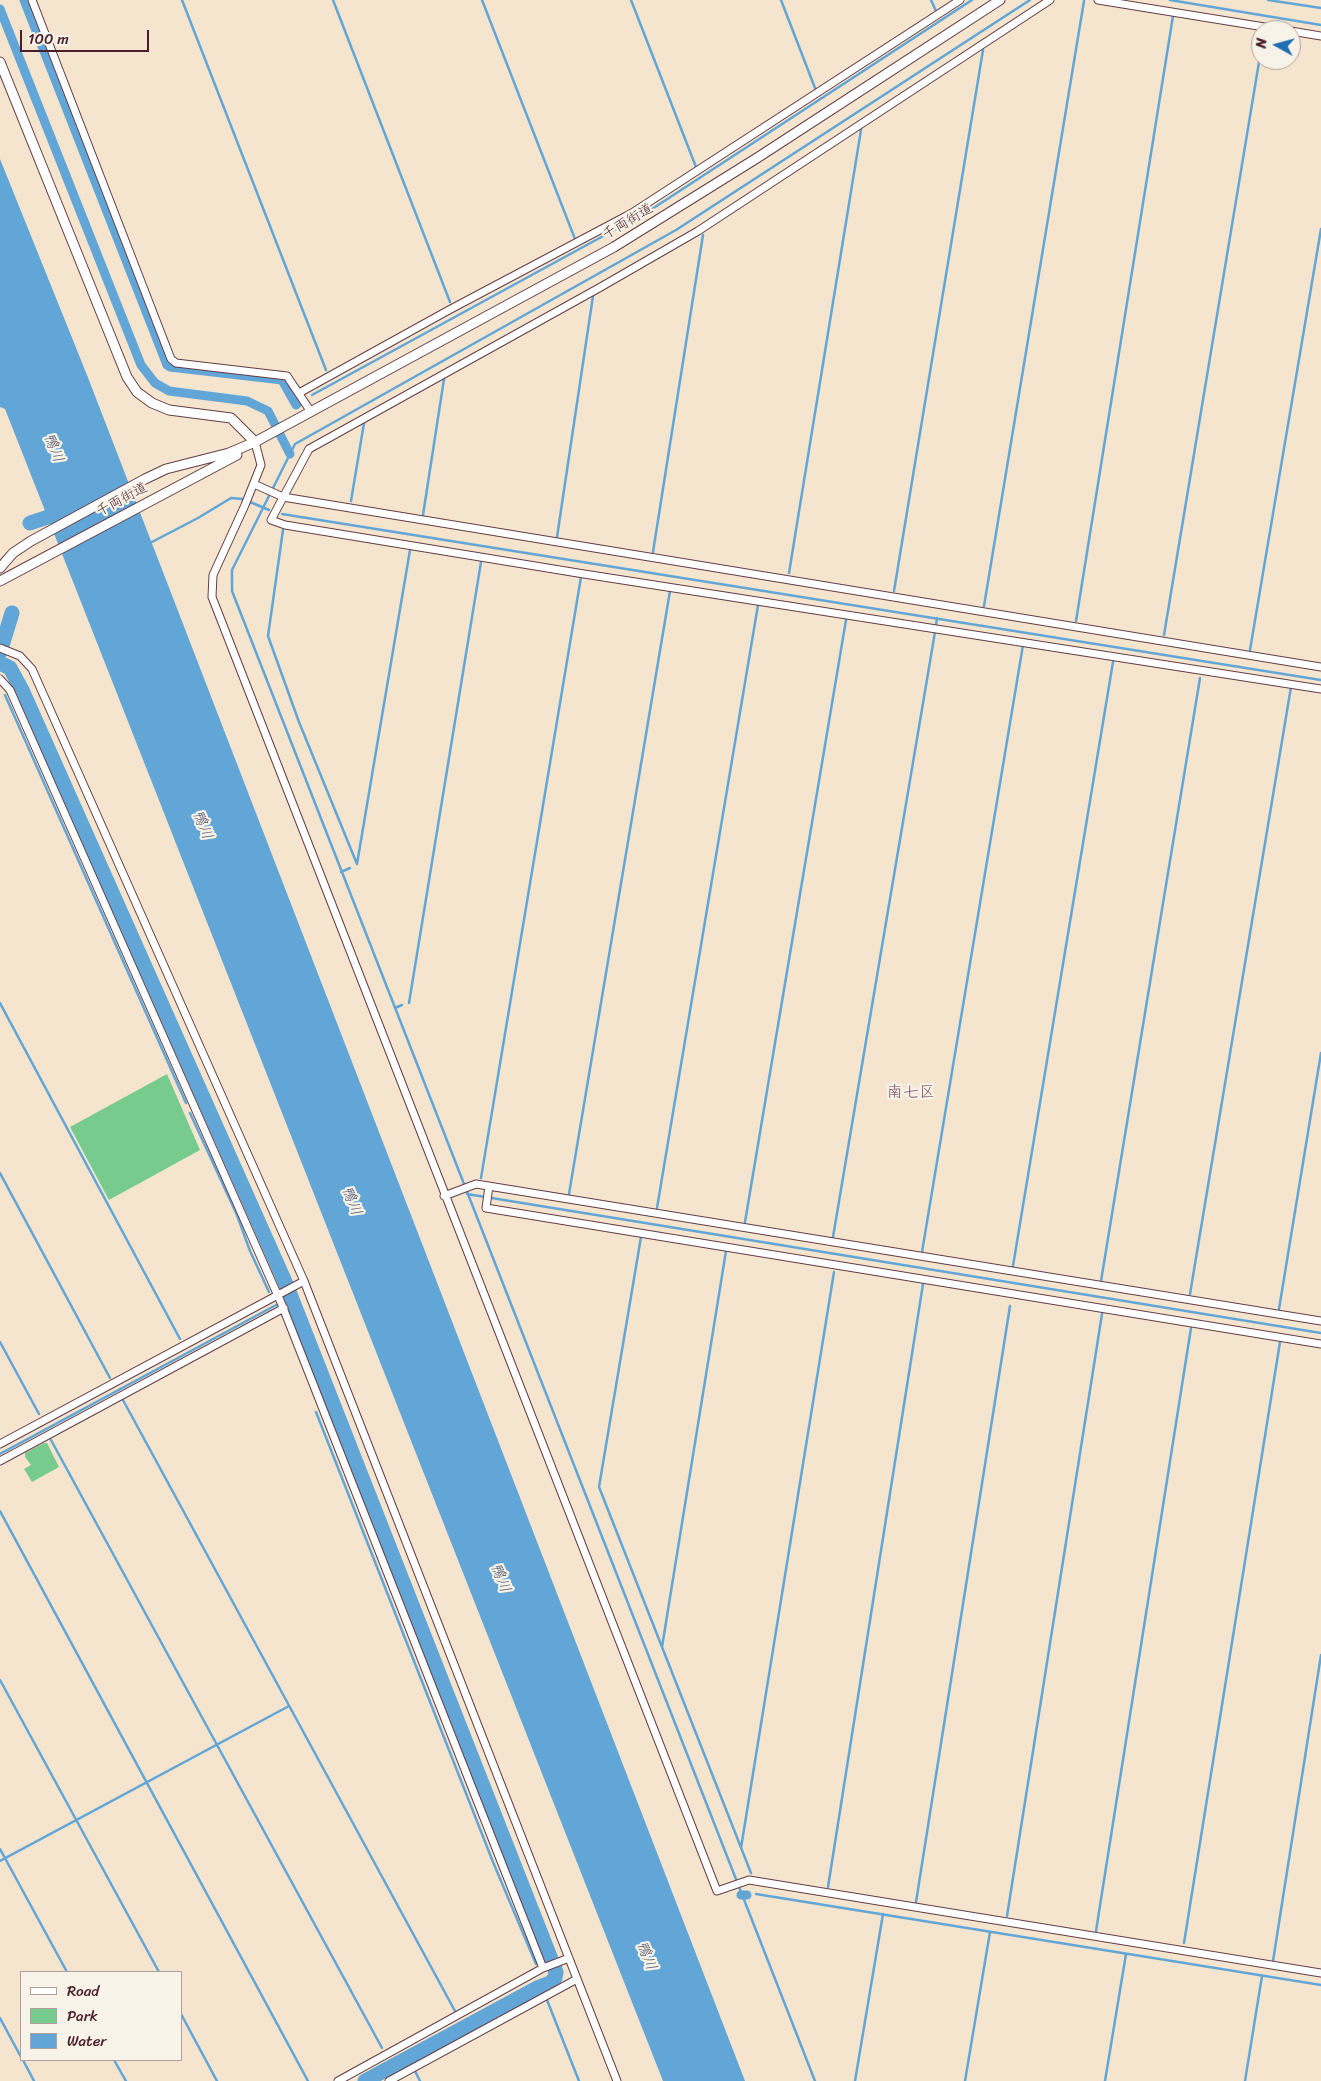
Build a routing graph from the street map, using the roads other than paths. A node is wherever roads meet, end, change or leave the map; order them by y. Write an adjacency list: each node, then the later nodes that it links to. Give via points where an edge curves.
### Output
1 (32, 0): 10 (street, via 170,359 176,363 287,376)
2 (960, 0): 10 (street, via 632,213)
3 (1000, 0): 11 (street, 千両街道, via 614,248)
4 (1050, 0): 14 (street, via 698,231 309,449)
5 (1098, 0): 6 (street)
6 (1251, 25)
7 (1301, 33): 8 (street)
8 (1321, 36)
9 (0, 62): 12 (street, via 127,377 137,392 169,410 231,418)
10 (299, 393): 11 (street)
11 (311, 412): 12 (street, 千両街道)
12 (255, 442): 13 (street, via 261,465); 15 (street, 千両街道, via 229,453 166,469 145,479 31,541 13,553); 16 (street, 千両街道, via 235,456)
13 (254, 484): 14 (street); 22 (street, via 213,575 212,598)
14 (281, 496): 18 (street); 20 (street, via 271,520 281,524)
15 (0, 568)
16 (0, 581)
17 (0, 648): 23 (street, via 20,656 32,669)
18 (1321, 667)
19 (0, 679): 24 (street, via 10,690)
20 (1321, 689)
21 (488, 1190): 22 (street, via 474,1186); 25 (street); 26 (street, via 486,1208 495,1210)
22 (447, 1195): 31 (street, via 717,1891 749,1880)
23 (304, 1281): 24 (street, via 293,1286); 29 (street)
24 (281, 1300): 27 (street); 28 (street); 30 (street)
25 (1321, 1321)
26 (1321, 1344)
27 (0, 1444)
28 (0, 1461)
29 (569, 1958): 30 (street); 32 (street)
30 (545, 1967): 33 (street)
31 (1321, 1973)
32 (577, 1979): 34 (street); 35 (street)
33 (338, 2081)
34 (389, 2081)
35 (617, 2081)

